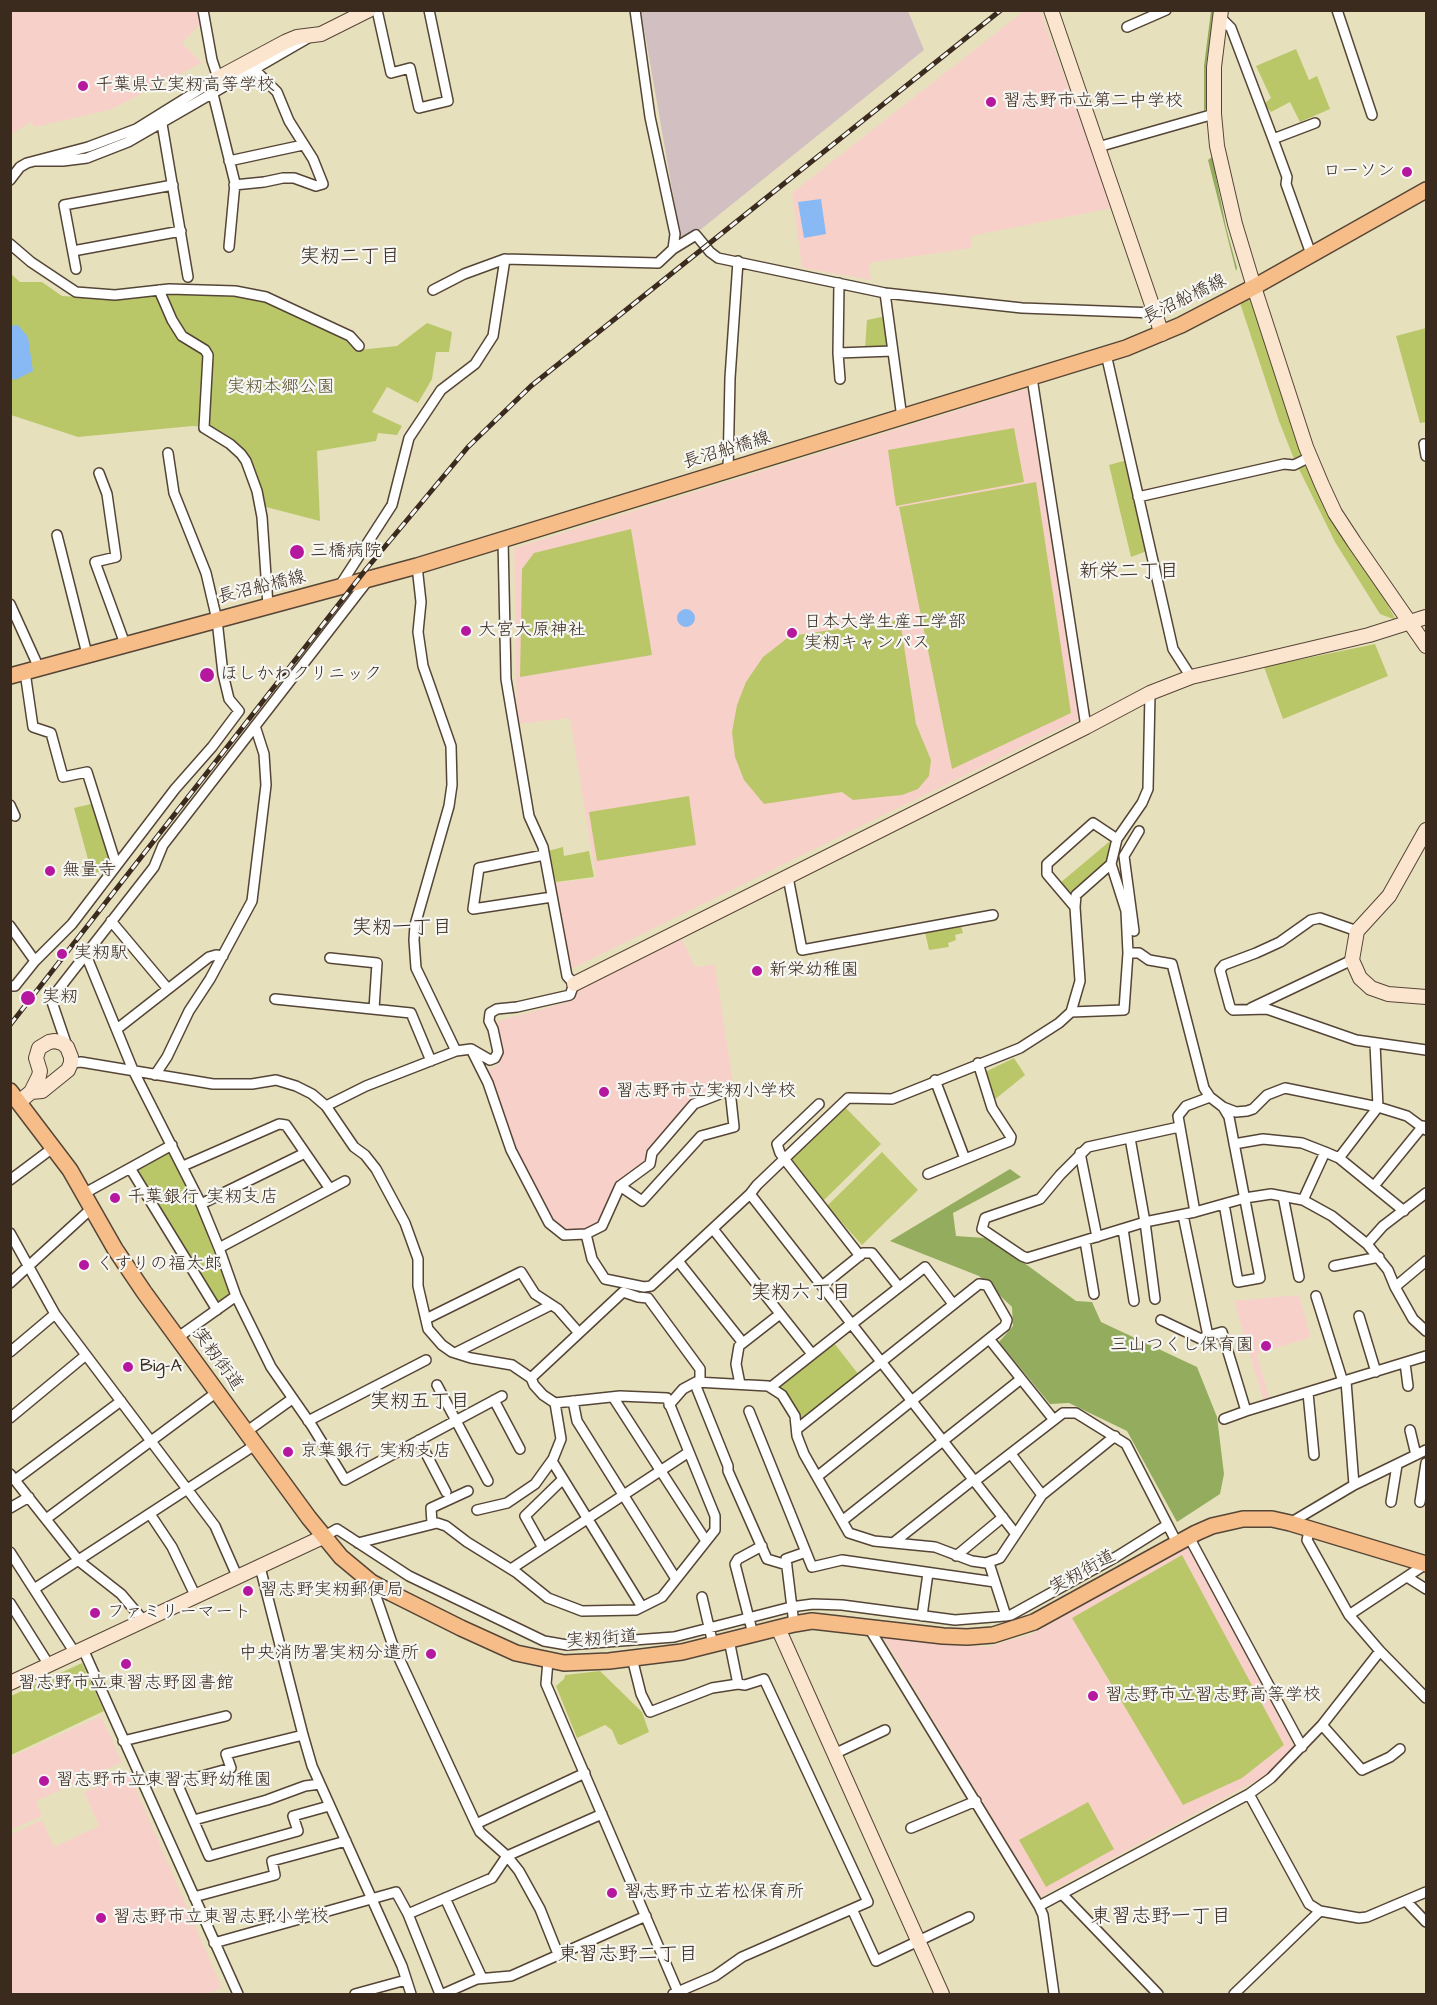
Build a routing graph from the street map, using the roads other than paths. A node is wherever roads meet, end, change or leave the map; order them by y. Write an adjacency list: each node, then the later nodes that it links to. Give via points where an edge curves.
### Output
1 (203, 10): 13 (street)
2 (369, 10): 11 (street)
3 (377, 10): 4 (street, via 392,74 410,69 419,108 448,101)
4 (429, 10)
5 (635, 10): 31 (street, via 650,117 675,234)
6 (1051, 10): 21 (street)
7 (1166, 10): 10 (street)
8 (1337, 10): 16 (street)
9 (1221, 14): 15 (street, via 1214,67); 19 (street, via 1231,28)
10 (1127, 27)
11 (312, 36): 12 (street); 13 (street, via 285,42)
12 (255, 69): 14 (street); 20 (street, via 277,92)
13 (218, 78): 22 (street, via 122,135)
14 (213, 94): 18 (street); 23 (street)
15 (1214, 114): 21 (street); 39 (street, via 1223,175)
16 (1372, 115)
17 (1315, 123): 19 (street)
18 (162, 124): 22 (street, via 87,158); 26 (street)
19 (1273, 139): 33 (street)
20 (303, 145): 23 (street); 25 (street, via 323,184 316,186 294,178)
21 (1098, 147): 43 (street)
22 (37, 161): 24 (street, via 20,167)
23 (229, 161): 25 (street)
24 (10, 180)
25 (234, 184): 30 (street)
26 (173, 185): 28 (street); 32 (street, via 64,205)
27 (1426, 190): 33 (main road, 長沼船橋線)
28 (181, 231): 32 (street); 37 (street)
29 (10, 244): 40 (street, via 76,292 115,295)
30 (229, 247)
31 (673, 249): 34 (street, via 658,263); 35 (street, via 696,236 718,258)
32 (73, 251): 36 (street)
33 (1311, 254): 39 (main road, 長沼船橋線)
34 (506, 259): 41 (street); 63 (street, via 493,336 475,364 441,390 409,438 392,506)
35 (738, 261): 38 (street); 56 (street)
36 (76, 269)
37 (188, 277)
38 (839, 283): 42 (street); 47 (street)
39 (1254, 287): 44 (main road, 長沼船橋線); 55 (street)
40 (159, 290): 45 (street, via 235,291 266,297 350,336); 65 (street, via 182,336 208,355 204,429 241,454 257,491)
41 (433, 290)
42 (885, 293): 43 (street, via 1022,308); 46 (street)
43 (1155, 313): 44 (street)
44 (1162, 334): 48 (main road, 長沼船橋線)
45 (359, 346)
46 (893, 351): 47 (street); 51 (street)
47 (838, 353): 50 (street)
48 (1106, 354): 49 (main road, 長沼船橋線); 58 (street)
49 (1032, 378): 51 (main road, 長沼船橋線); 76 (street)
50 (840, 379)
51 (902, 418): 56 (main road, 長沼船橋線)
52 (1424, 444): 54 (street)
53 (168, 453): 67 (street, via 174,493 206,573)
54 (1426, 456)
55 (1310, 457): 58 (street, via 1294,465); 68 (street, via 1335,513)
56 (728, 471): 60 (main road, 長沼船橋線)
57 (99, 473): 69 (street, via 107,494 116,557 95,562)
58 (1138, 497): 73 (street, via 1173,649)
59 (57, 535): 71 (street)
60 (503, 540): 61 (main road, 長沼船橋線); 82 (street, via 506,679 529,816)
61 (417, 566): 62 (main road, 長沼船橋線); 112 (street, via 423,666 451,746 452,785 415,925 416,968)
62 (369, 579): 63 (main road, 長沼船橋線); 75 (street)
63 (338, 589): 65 (main road, 長沼船橋線)
64 (10, 604): 72 (street)
65 (268, 606): 67 (main road, 長沼船橋線)
66 (1426, 617): 68 (street)
67 (217, 620): 69 (main road, 長沼船橋線); 83 (street, via 223,674 229,699 238,711)
68 (1409, 623): 70 (street); 73 (street)
69 (125, 644): 71 (main road, 長沼船橋線)
70 (1426, 646)
71 (87, 654): 72 (main road, 長沼船橋線)
72 (25, 672): 83 (street, via 33,727 51,733 63,777 87,772)
73 (1191, 677): 74 (street)
74 (1150, 693): 76 (street); 81 (street, via 1148,789)
75 (255, 726): 89 (street, via 163,845 154,867); 95 (street, via 264,754 266,785 252,902)
76 (1086, 727): 85 (street)
77 (10, 805): 78 (street)
78 (15, 816)
79 (1426, 830): 92 (street, via 1389,896)
80 (1139, 831): 91 (street, via 1124,856)
81 (1117, 839): 84 (street); 87 (street, via 1093,823 1047,864 1047,874)
82 (544, 855): 86 (street); 86 (street, via 479,868 473,909)
83 (116, 864): 98 (street, via 72,924)
84 (1111, 864): 87 (street, via 1076,895); 93 (street, via 1126,911)
85 (788, 877): 88 (street, via 802,951); 99 (street)
86 (552, 897): 99 (street, via 567,976)
87 (1075, 907): 106 (street, via 1080,981)
88 (993, 915)
89 (111, 921): 94 (street); 101 (street)
90 (10, 926): 98 (street)
91 (1134, 930)
92 (1357, 931): 97 (street); 104 (street, via 1320,918 1311,920 1280,942 1224,965 1220,970 1230,1007)
93 (1128, 953): 106 (street, via 1124,1010); 120 (street, via 1172,964 1204,1088)
94 (86, 955): 107 (street); 109 (street, via 51,999)
95 (223, 956): 101 (street, via 209,957); 117 (street)
96 (330, 958): 105 (street, via 377,963)
97 (1352, 960): 102 (street, via 1360,978 1371,988 1389,994); 104 (street)
98 (35, 961): 100 (street, via 15,986)
99 (574, 984): 110 (street, via 570,995 490,1013 498,1052 495,1058 490,1060)
100 (10, 986)
101 (168, 989): 107 (street)
102 (1426, 997)
103 (275, 999): 105 (street)
104 (1250, 1008): 108 (street, via 1267,1009 1340,1036)
105 (374, 1009): 113 (street, via 411,1013)
106 (1071, 1012): 114 (street, via 1020,1048)
107 (117, 1029): 116 (street)
108 (1375, 1044): 111 (street); 124 (street)
109 (67, 1047): 115 (street); 119 (street, via 55,1041 39,1048 39,1076)
110 (471, 1049): 112 (street); 161 (street, via 488,1083 511,1150 549,1223 564,1234)
111 (1426, 1050)
112 (456, 1051): 113 (street)
113 (431, 1061): 122 (street)
114 (978, 1063): 118 (street); 136 (street, via 992,1108 1011,1137 1006,1143)
115 (71, 1064): 116 (street); 119 (street, via 42,1091)
116 (133, 1070): 117 (street); 129 (street)
117 (155, 1075): 122 (street, via 213,1084 276,1080 312,1094)
118 (935, 1080): 134 (street, via 892,1099 848,1098); 136 (street)
119 (20, 1095): 130 (main road, 実籾街道)
120 (1210, 1097): 123 (street); 125 (street, via 1186,1106 1178,1116)
121 (819, 1104): 134 (street, via 777,1144)
122 (326, 1106): 189 (street, via 354,1147 376,1169 405,1223 418,1259 418,1286)
123 (1223, 1107): 124 (street, via 1236,1112 1253,1109 1267,1095 1285,1088); 128 (street)
124 (1378, 1107): 126 (street, via 1407,1116); 135 (street)
125 (1179, 1127): 127 (street); 155 (street)
126 (1425, 1128): 143 (street)
127 (1130, 1138): 133 (street, via 1088,1147); 157 (street)
128 (1234, 1144): 131 (street, via 1263,1139 1302,1143); 149 (street)
129 (172, 1145): 137 (street); 138 (street)
130 (54, 1147): 140 (street); 145 (main road, 実籾街道)
131 (1325, 1152): 135 (street); 150 (street)
132 (305, 1153): 137 (street, via 286,1125 279,1124); 144 (street); 151 (street)
133 (1080, 1153): 162 (street); 163 (street, via 1040,1199 985,1218 982,1229 1027,1258)
134 (785, 1158): 147 (street); 166 (street)
135 (1339, 1158): 143 (street)
136 (965, 1159): 139 (street)
137 (183, 1166): 151 (street)
138 (130, 1168): 145 (street); 185 (street)
139 (928, 1174)
140 (10, 1180)
141 (345, 1181): 144 (street)
142 (620, 1186): 142 (street, via 642,1201 700,1136 734,1127 730,1089 694,1104 652,1153 650,1164); 161 (street, via 602,1227)
143 (1374, 1186): 154 (street)
144 (330, 1189): 165 (street)
145 (85, 1193): 153 (main road, 実籾街道)
146 (1426, 1193): 154 (street)
147 (750, 1194): 158 (street); 174 (street)
148 (1283, 1196): 149 (street); 150 (street); 172 (street)
149 (1245, 1198): 152 (street); 152 (street, via 1260,1278 1238,1282)
150 (1303, 1200): 164 (street, via 1332,1215)
151 (201, 1204): 165 (street)
152 (1224, 1204): 155 (street)
153 (92, 1208): 170 (street); 195 (main road, 実籾街道, via 128,1269)
154 (1404, 1210): 164 (street)
155 (1194, 1212): 156 (street)
156 (1183, 1215): 157 (street); 194 (street)
157 (1145, 1222): 159 (street); 181 (street)
158 (713, 1229): 168 (street); 187 (street)
159 (1123, 1229): 162 (street); 182 (street)
160 (10, 1233): 170 (street)
161 (586, 1234): 177 (street, via 592,1259 605,1279)
162 (1097, 1237): 163 (street)
163 (1085, 1241): 178 (street)
164 (1367, 1244): 167 (street)
165 (219, 1248): 179 (street)
166 (860, 1256): 174 (street); 175 (street, via 872,1253)
167 (1379, 1257): 171 (street); 176 (street)
168 (678, 1261): 177 (street); 197 (street)
169 (1426, 1264): 176 (street)
170 (29, 1265): 173 (street); 186 (street)
171 (1334, 1266)
172 (1299, 1277)
173 (10, 1282)
174 (822, 1286): 191 (street)
175 (899, 1287): 183 (street, via 925,1267); 191 (street)
176 (1395, 1287): 192 (street, via 1413,1319)
177 (644, 1292): 193 (street, via 623,1292); 209 (street, via 700,1369)
178 (1094, 1294)
179 (236, 1296): 185 (street); 218 (street, via 271,1367)
180 (1317, 1296): 210 (street)
181 (1155, 1299)
182 (1134, 1301)
183 (953, 1304): 196 (street, via 979,1284 987,1286 1007,1320); 204 (street)
184 (551, 1305): 189 (street, via 535,1294 521,1272); 193 (street); 199 (street)
185 (217, 1310): 195 (street)
186 (55, 1314): 198 (street); 201 (street)
187 (780, 1314): 197 (street); 200 (street)
188 (1359, 1316): 206 (street)
189 (426, 1319): 199 (street, via 430,1331)
190 (1161, 1320): 194 (street, via 1201,1339)
191 (852, 1324): 200 (street); 204 (street)
192 (1426, 1331)
193 (579, 1333): 207 (street)
194 (1208, 1336): 225 (street, via 1222,1332)
195 (177, 1338): 215 (main road, 実籾街道)
196 (990, 1340): 208 (street); 221 (street)
197 (742, 1343): 211 (street, via 736,1356)
198 (10, 1352)
199 (455, 1353): 207 (street, via 512,1365)
200 (812, 1354): 214 (street)
201 (86, 1355): 219 (street); 226 (street)
202 (1426, 1356): 205 (street)
203 (426, 1359): 230 (street)
204 (882, 1361): 221 (street); 231 (street)
205 (1405, 1363): 206 (street); 213 (street)
206 (1376, 1372): 210 (street)
207 (531, 1378): 222 (street, via 543,1395)
208 (1022, 1379): 229 (street); 236 (street)
209 (698, 1382): 211 (street); 223 (street, via 682,1389); 280 (street, via 697,1389 728,1471)
210 (1344, 1382): 216 (street); 254 (street)
211 (740, 1384): 214 (street)
212 (437, 1385): 228 (street)
213 (1408, 1386)
214 (771, 1387): 231 (street, via 782,1395 795,1416)
215 (217, 1392): 233 (main road, 実籾街道); 237 (street)
216 (1308, 1393): 225 (street); 243 (street)
217 (613, 1397): 220 (street); 223 (street, via 667,1398); 248 (street)
218 (292, 1399): 230 (street); 233 (street)
219 (121, 1401): 237 (street); 250 (street)
220 (573, 1401): 222 (street); 258 (street, via 577,1421)
221 (913, 1401): 236 (street); 249 (street)
222 (555, 1402): 245 (street, via 561,1438)
223 (669, 1405): 241 (street)
224 (749, 1411): 283 (street)
225 (1246, 1411): 227 (street)
226 (10, 1418)
227 (1224, 1419)
228 (456, 1420): 235 (street); 239 (street, via 498,1398); 253 (street)
229 (1054, 1420): 234 (street, via 1063,1413 1076,1413); 242 (street)
230 (308, 1421): 235 (street, via 345,1480)
231 (797, 1429): 249 (street, via 804,1454)
232 (1410, 1430): 244 (street)
233 (246, 1432): 238 (main road, 実籾街道)
234 (1115, 1436): 259 (street); 272 (street, via 1126,1444)
235 (418, 1440): 257 (street)
236 (944, 1440): 252 (street); 269 (street)
237 (152, 1441): 255 (street); 267 (street)
238 (255, 1445): 255 (street); 275 (main road, 実籾街道)
239 (520, 1449)
240 (1426, 1450): 244 (street)
241 (689, 1452): 248 (street); 277 (street, via 715,1516 714,1530)
242 (1011, 1454): 252 (street); 259 (street)
243 (1314, 1455)
244 (1416, 1455): 247 (street)
245 (552, 1461): 251 (street); 264 (street, via 536,1484 507,1503)
246 (1426, 1462): 262 (street)
247 (1397, 1465): 254 (street); 261 (street)
248 (660, 1471): 258 (street); 277 (street)
249 (818, 1476): 269 (street)
250 (13, 1477): 260 (street)
251 (563, 1479): 268 (street); 281 (street, via 525,1516)
252 (974, 1480): 266 (street); 279 (street)
253 (488, 1481)
254 (1354, 1485): 271 (street)
255 (188, 1489): 265 (street); 293 (street, via 215,1526)
256 (468, 1491): 270 (street, via 430,1508)
257 (446, 1492)
258 (624, 1495): 268 (street); 294 (street)
259 (1042, 1495): 274 (street)
260 (28, 1497): 263 (street); 267 (street)
261 (1391, 1502)
262 (1420, 1502)
263 (10, 1508)
264 (477, 1510)
265 (150, 1514): 285 (street); 299 (street, via 172,1547)
266 (1003, 1517): 274 (street); 284 (street)
267 (46, 1519): 285 (street)
268 (587, 1519): 281 (street); 302 (street)
269 (842, 1521): 279 (street, via 849,1533)
270 (432, 1523): 278 (street); 290 (street, via 442,1524)
271 (1290, 1523): 273 (main road, 実籾街道); 276 (main road, 実籾街道, via 1258,1518 1237,1520 1212,1526)
272 (1167, 1525): 276 (street); 306 (street)
273 (1310, 1528): 288 (main road, 実籾街道); 304 (street, via 1307,1540)
274 (1015, 1533): 286 (street, via 1000,1558)
275 (323, 1537): 278 (street, via 338,1529); 289 (street); 295 (main road, 実籾街道)
276 (1183, 1540): 312 (main road, 実籾街道, via 1034,1622 1008,1632 967,1637); 329 (street)
277 (706, 1541): 294 (street)
278 (358, 1543): 310 (street, via 409,1576 554,1644 660,1639)
279 (893, 1543): 284 (street, via 935,1547)
280 (762, 1546): 287 (street, via 767,1559); 307 (street, via 735,1564)
281 (543, 1548): 290 (street)
282 (10, 1551): 297 (street)
283 (806, 1552): 287 (street, via 786,1559); 291 (street, via 812,1568 842,1560)
284 (956, 1556): 286 (street)
285 (79, 1561): 297 (street); 308 (street, via 121,1594)
286 (989, 1563): 296 (street)
287 (787, 1564): 303 (street)
288 (1426, 1564): 292 (street)
289 (260, 1568): 293 (street); 327 (street)
290 (511, 1569): 302 (street, via 548,1598 582,1611)
291 (928, 1573): 296 (street); 305 (street)
292 (1407, 1576): 298 (street); 304 (street)
293 (238, 1578): 299 (street)
294 (676, 1579): 302 (street, via 662,1597)
295 (371, 1582): 319 (main road, 実籾街道, via 516,1653); 339 (street, via 392,1643)
296 (995, 1582): 306 (street)
297 (34, 1588): 316 (street)
298 (1426, 1589)
299 (196, 1597): 308 (street)
300 (702, 1597): 310 (street)
301 (10, 1604): 320 (street)
302 (642, 1607)
303 (791, 1607): 305 (street, via 842,1605); 307 (street); 309 (street)
304 (1349, 1615): 317 (street)
305 (922, 1616): 306 (street, via 955,1620)
306 (1006, 1616)
307 (749, 1618): 310 (street); 313 (street)
308 (143, 1620): 316 (street)
309 (794, 1624): 311 (main road, 実籾街道); 312 (main road, 実籾街道, via 827,1622)
310 (709, 1628): 315 (street)
311 (778, 1628): 313 (main road, 実籾街道); 331 (street)
312 (870, 1628): 335 (street)
313 (753, 1634): 314 (main road, 実籾街道)
314 (729, 1640): 315 (main road, 実籾街道); 322 (street)
315 (713, 1644): 318 (main road, 実籾街道)
316 (79, 1651): 320 (street); 328 (street)
317 (1380, 1651): 323 (street); 325 (street)
318 (632, 1658): 319 (main road, 実籾街道, via 586,1663); 322 (street, via 650,1712 712,1688)
319 (548, 1661): 332 (street, via 546,1684)
320 (50, 1665): 321 (street)
321 (10, 1683)
322 (738, 1684): 350 (street, via 764,1679 868,1902)
323 (1426, 1698)
324 (226, 1716): 328 (street)
325 (1322, 1725): 329 (street); 330 (street, via 1362,1770)
326 (885, 1730): 331 (street)
327 (303, 1735): 333 (street); 338 (street, via 226,1754 231,1768 177,1784)
328 (123, 1741): 345 (street)
329 (1302, 1747): 334 (street)
330 (1400, 1749)
331 (834, 1754): 356 (street)
332 (585, 1773): 337 (street); 339 (street)
333 (320, 1784): 336 (street); 338 (street)
334 (1249, 1794): 344 (street); 351 (street, via 1309,1904)
335 (975, 1801): 340 (street); 349 (street)
336 (329, 1806): 338 (street, via 292,1816 298,1831 209,1856); 341 (street)
337 (602, 1814): 342 (street); 353 (street)
338 (194, 1820)
339 (476, 1824): 342 (street)
340 (911, 1828)
341 (346, 1841): 345 (street, via 272,1861 275,1875); 347 (street)
342 (507, 1856): 346 (street, via 492,1878); 358 (street, via 540,1909)
343 (1426, 1892): 348 (street)
344 (1062, 1894): 349 (street); 368 (street)
345 (194, 1897): 357 (street)
346 (445, 1898): 352 (street); 359 (street)
347 (373, 1900): 352 (street, via 396,1892); 357 (street); 360 (street)
348 (1407, 1902): 351 (street, via 1359,1918); 355 (street)
349 (1039, 1906): 367 (street)
350 (852, 1909): 356 (street, via 876,1961); 361 (street, via 742,1957 715,1976)
351 (1320, 1911): 369 (street)
352 (408, 1914): 365 (street)
353 (646, 1916): 358 (street); 361 (street)
354 (969, 1917): 356 (street)
355 (1426, 1922)
356 (919, 1942): 366 (street)
357 (214, 1943): 362 (street)
358 (558, 1954): 359 (street, via 511,1976)
359 (482, 1978): 365 (street)
360 (406, 1980): 363 (street); 364 (street)
361 (675, 1993)
362 (238, 1995)
363 (355, 1995)
364 (411, 1995)
365 (442, 1995)
366 (942, 1995)
367 (1054, 1995)
368 (1158, 1995)
369 (1234, 1995)

